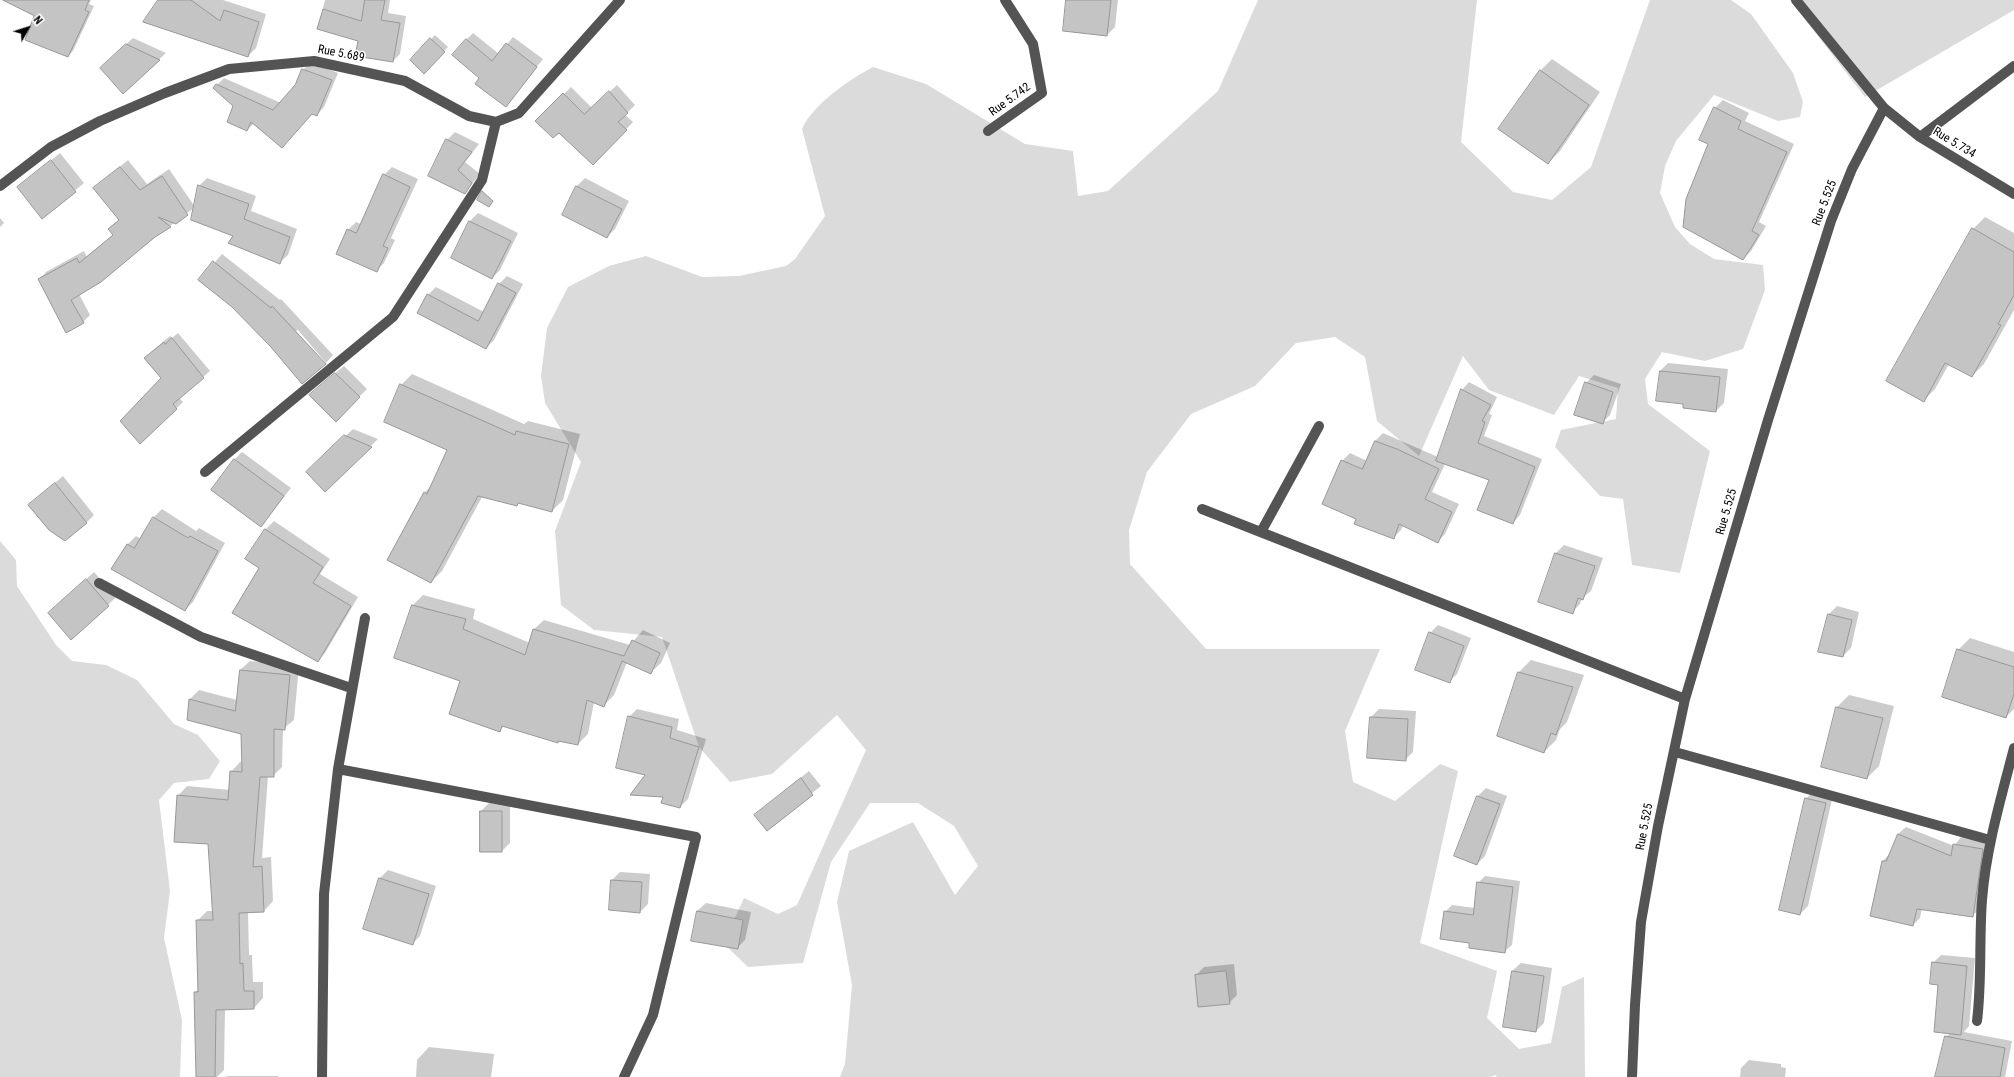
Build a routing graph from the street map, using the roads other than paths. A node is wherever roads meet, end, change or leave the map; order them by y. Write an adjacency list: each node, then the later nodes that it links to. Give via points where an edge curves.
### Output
1 (620, 0): 6 (street, via 519,113)
2 (1006, 0): 7 (street, Rue 5.742, via 1033,44 1042,93)
3 (1796, 0): 5 (street)
4 (2014, 66): 8 (street)
5 (1884, 108): 8 (street, Rue 5.734); 18 (street, Rue 5.525, via 1852,169 1831,221 1765,427)
6 (496, 122): 9 (street, Rue 5.689, via 469,116 405,81 314,61 229,69 165,93 51,147); 12 (street, via 482,180 393,317)
7 (988, 131)
8 (1920, 137): 10 (street, Rue 5.734)
9 (0, 186)
10 (2014, 194)
11 (1319, 426): 14 (street)
12 (205, 472)
13 (1202, 509): 14 (street)
14 (1261, 532): 18 (street)
15 (99, 583): 17 (street, via 201,637)
16 (365, 618): 17 (street)
17 (351, 688): 21 (street)
18 (1685, 699): 20 (street, Rue 5.525)
19 (2014, 748): 22 (street)
20 (1675, 752): 22 (street); 26 (street, Rue 5.525, via 1658,826 1641,922)
21 (338, 769): 24 (street, via 324,894); 25 (street, via 696,837 654,1015)
22 (1990, 840): 23 (street, via 1982,900 1980,997)
23 (1977, 1021)
24 (322, 1077)
25 (624, 1077)
26 (1632, 1077)

